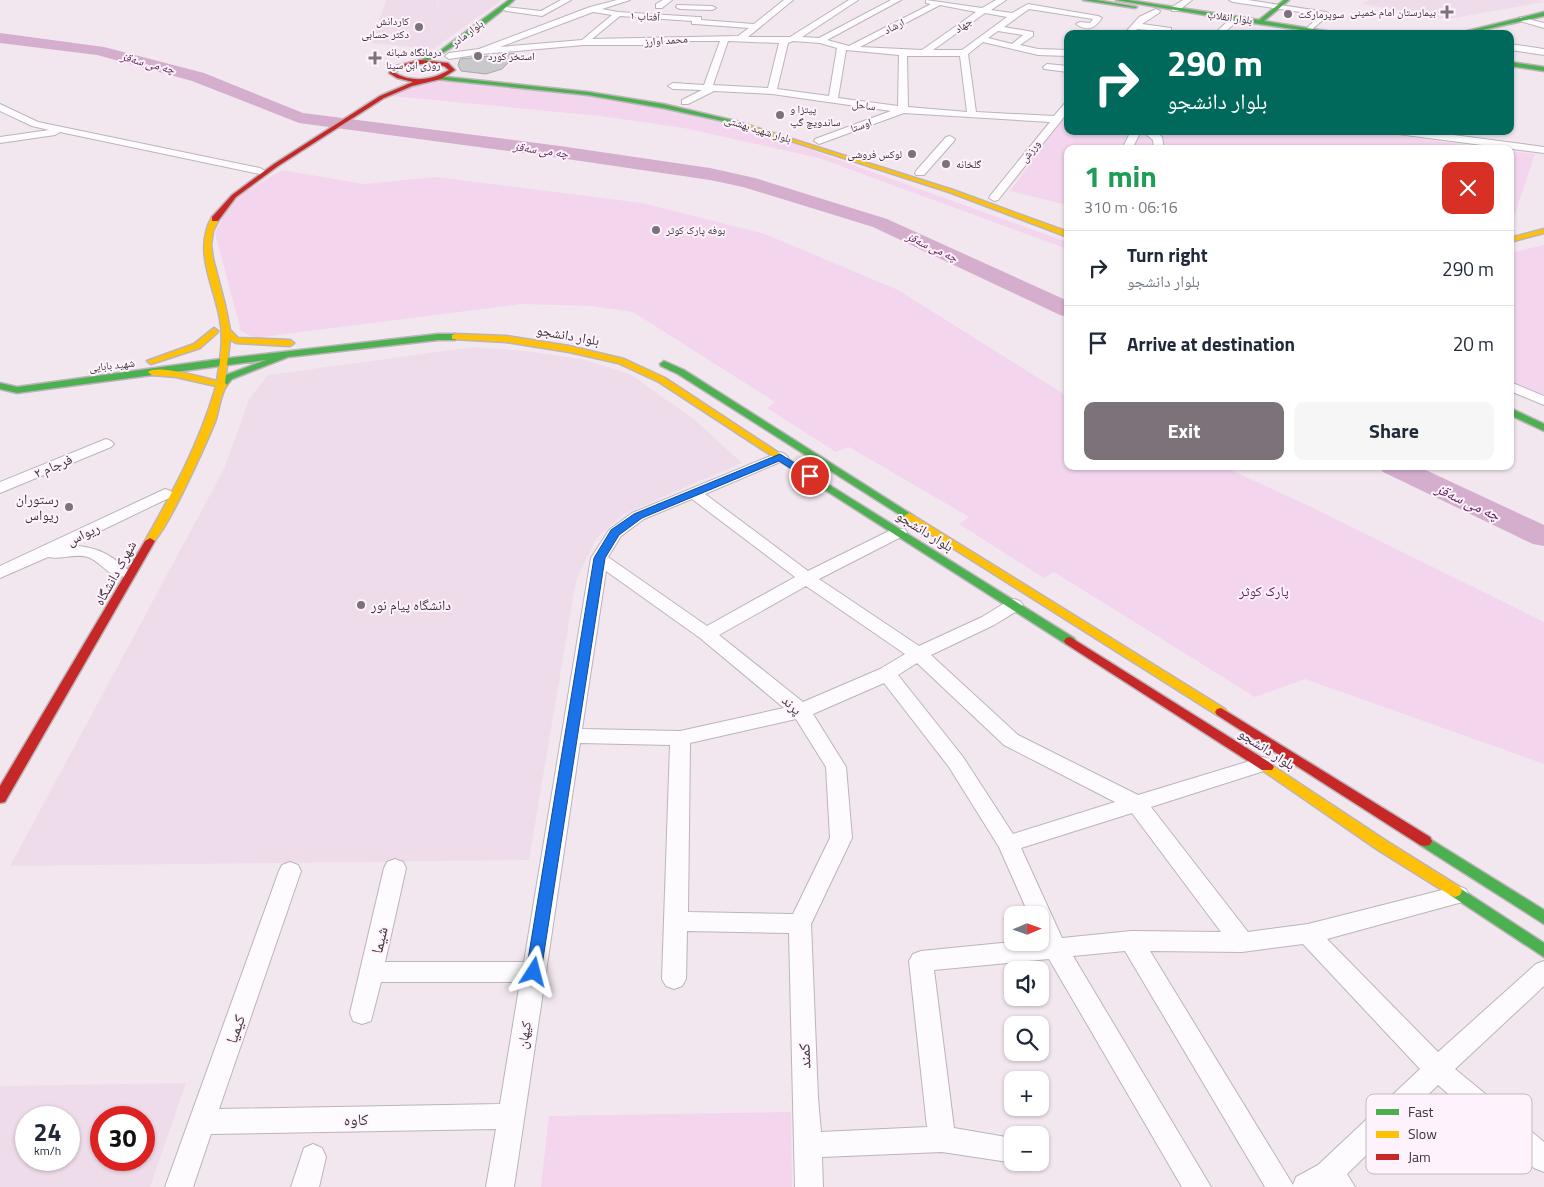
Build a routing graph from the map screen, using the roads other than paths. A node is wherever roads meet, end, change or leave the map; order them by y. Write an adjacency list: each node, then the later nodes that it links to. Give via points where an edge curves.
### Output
1 (519, 0): 17 (main road, بلوار مادر)
2 (567, 0): 17 (street, via 542,14)
3 (668, 0): 27 (street, via 654,6 715,6)
4 (789, 0): 33 (street)
5 (854, 0): 46 (street)
6 (892, 0): 7 (street)
7 (896, 0): 49 (street)
8 (921, 0): 15 (street)
9 (1002, 0): 20 (street, جهاد)
10 (1085, 0): 21 (main road, بلوار انقلاب)
11 (1118, 0): 19 (main road, بلوار انقلاب)
12 (1188, 0): 19 (street)
13 (1233, 0): 16 (street)
14 (629, 2): 18 (street)
15 (938, 3): 20 (street); 53 (street, ارشاد)
16 (1283, 3): 30 (main road); 42 (street, via 1326,14)
17 (509, 4): 62 (main road, بلوار مادر, via 442,52); 63 (main road, بلوار مادر)
18 (593, 9): 23 (street, آفتاب ۱); 55 (street)
19 (1174, 9): 30 (main road, بلوار انقلاب)
20 (984, 10): 25 (street); 56 (street, جهاد)
21 (1156, 11): 29 (main road, بلوار انقلاب); 34 (street)
22 (1067, 12): 25 (street, via 1028,6); 28 (street); 32 (street, via 1098,18 1092,26)
23 (618, 14): 31 (street, آفتاب ۱); 50 (street)
24 (1544, 14): 26 (main road)
25 (1014, 16): 36 (street)
26 (1523, 19): 35 (street); 43 (main road)
27 (697, 20): 31 (street, آفتاب ۱); 33 (street, آفتاب ۱)
28 (1052, 22)
29 (1232, 22): 39 (street); 40 (main road, بلوار انقلاب)
30 (1259, 22): 41 (main road, بلوار انقلاب)
31 (662, 23): 51 (street)
32 (1080, 24)
33 (755, 26): 45 (street)
34 (1136, 26): 37 (street); 38 (street)
35 (1544, 26)
36 (998, 28): 47 (street); 52 (street, via 1030,34)
37 (1132, 30)
38 (1168, 30)
39 (1223, 30)
40 (1300, 30)
41 (1303, 30)
42 (1310, 30)
43 (1475, 30)
44 (725, 38): 45 (street, محمد اوارز); 51 (street, محمد اوارز); 70 (street)
45 (741, 38): 48 (street, محمد اوارز)
46 (793, 39): 48 (street, محمد اوارز); 49 (street, محمد اوارز)
47 (981, 39): 52 (street); 59 (street)
48 (784, 41): 71 (street)
49 (820, 41): 53 (street, محمد اوارز)
50 (584, 42): 51 (street, محمد اوارز); 55 (street, محمد اوارز)
51 (648, 42)
52 (1014, 46): 58 (street, via 1038,52)
53 (846, 48): 57 (street, محمد اوارز); 73 (street)
54 (1514, 48): 61 (street)
55 (481, 51): 63 (street)
56 (926, 52): 57 (street, محمد اوارز); 59 (street)
57 (903, 53): 76 (street)
58 (1064, 53)
59 (964, 54): 78 (street)
60 (1514, 58): 61 (main road)
61 (1543, 60): 64 (main road)
62 (420, 62): 63 (main road, بلوار شهید بهشتی); 68 (main road, via 398,67 394,70)
63 (449, 63): 67 (main road, بلوار مادر); 74 (main road, بلوار شهید بهشتی, via 489,77)
64 (1514, 64)
65 (1048, 67): 66 (street)
66 (1064, 69)
67 (434, 78): 68 (main road, بلوار شهید بهشتی); 72 (main road); 97 (main road, بلوار شهید بهشتی, via 655,102 738,122 951,191)
68 (393, 80): 72 (main road)
69 (674, 86): 70 (street, ساحل)
70 (710, 88): 71 (street, ساحل); 74 (street)
71 (772, 91): 73 (street, ساحل)
72 (380, 97): 92 (main road)
73 (833, 101): 76 (street, ساحل)
74 (685, 102): 87 (main road, بلوار شهید بهشتی)
75 (0, 108): 80 (street)
76 (903, 110): 78 (street, ساحل); 87 (street, اوستا)
77 (1064, 110): 79 (street, ورزش)
78 (972, 115): 79 (street, ساحل)
79 (1056, 119): 94 (street, ورزش)
80 (35, 124): 81 (street); 82 (street)
81 (17, 126)
82 (65, 130): 86 (street); 92 (street)
83 (1152, 135): 88 (street, via 1158,139)
84 (1429, 135): 89 (street)
85 (950, 139): 93 (street)
86 (0, 140)
87 (819, 141): 93 (main road, بلوار شهید بهشتی)
88 (1159, 145)
89 (1506, 145)
90 (1514, 146): 91 (street)
91 (1544, 150)
92 (269, 167): 100 (main road, via 234,196 213,220 207,233); 100 (main road, via 224,197 198,229 198,249)
93 (920, 173): 94 (main road, بلوار شهید بهشتی)
94 (994, 198): 95 (main road, بلوار شهید بهشتی)
95 (1064, 224)
96 (1544, 231): 98 (main road)
97 (1064, 233)
98 (1514, 239)
99 (523, 330): 101 (main road, بلوار دانشجو, via 444,325)
100 (220, 331): 103 (main road, via 241,341); 105 (main road); 108 (main road, via 197,346)
101 (438, 337): 104 (main road, بلوار دانشجو); 121 (main road, بلوار دانشجو, via 506,339 621,361 662,380)
102 (310, 340): 103 (main road)
103 (290, 343): 105 (main road)
104 (285, 355): 105 (main road, بلوار دانشجو); 110 (main road, via 230,377)
105 (219, 357): 108 (main road, شهید بابایی); 109 (main road); 110 (main road, شهرک دانشگاه)
106 (656, 360): 146 (main road, بلوار دانشجو, via 698,383)
107 (104, 366): 108 (main road, شهید بابایی)
108 (152, 366): 109 (main road); 113 (main road, شهید بابایی)
109 (210, 382): 110 (main road); 124 (main road, via 206,401)
110 (222, 385): 140 (main road, شهرک دانشگاه, via 199,453 177,494)
111 (0, 386): 113 (main road, شهید بابایی)
112 (1514, 388): 115 (street)
113 (17, 390): 114 (street)
114 (0, 391)
115 (1544, 401)
116 (1514, 413): 118 (main road)
117 (1514, 425): 119 (main road)
118 (1544, 428)
119 (1544, 440)
120 (106, 444): 122 (street, فرجام ۲)
121 (780, 457): 123 (street, کیهان); 125 (main road, بلوار دانشجو)
122 (0, 488)
123 (693, 493): 127 (street, کیهان, via 638,516 615,533); 130 (street)
124 (165, 494): 126 (street, ریواس); 128 (main road)
125 (899, 532): 130 (street); 132 (main road, بلوار دانشجو)
126 (41, 554): 128 (street, via 84,550 102,556); 129 (street, ریواس)
127 (600, 558): 133 (street, پرند); 137 (street, کیهان)
128 (120, 572): 131 (main road)
129 (0, 573)
130 (807, 578): 133 (street); 134 (street)
131 (107, 591)
132 (1014, 605): 134 (street); 139 (main road, بلوار دانشجو)
133 (706, 634): 136 (street, پرند)
134 (918, 654): 135 (street); 141 (street, via 1011,740)
135 (887, 674): 136 (street); 142 (street, via 956,762)
136 (801, 711): 138 (street); 149 (street, پرند, via 836,767 841,838)
137 (571, 736): 138 (street); 157 (street, کیهان)
138 (680, 738): 148 (street)
139 (1264, 764): 141 (street); 145 (main road, بلوار دانشجو)
140 (0, 798)
141 (1136, 804): 142 (street); 152 (street)
142 (1008, 844): 153 (street)
143 (395, 868): 156 (street, شیما)
144 (290, 871): 164 (street, کیمیا)
145 (1458, 895): 146 (main road, بلوار دانشجو); 150 (street)
146 (1502, 906): 147 (main road, بلوار دانشجو); 154 (main road, بلوار دانشجو)
147 (1544, 918)
148 (676, 921): 149 (street); 158 (street)
149 (800, 924): 167 (street, کمند)
150 (1308, 934): 152 (street); 160 (street)
151 (1131, 941): 152 (street); 153 (street); 178 (street)
152 (1242, 942)
153 (1055, 948): 165 (street, via 921,961); 177 (street)
154 (1544, 951)
155 (1544, 971): 160 (street)
156 (372, 972): 157 (street); 159 (street, شیما)
157 (534, 972): 163 (street, کیهان)
158 (674, 979)
159 (362, 1012)
160 (1437, 1069): 161 (street); 162 (street)
161 (1412, 1094)
162 (1467, 1094)
163 (511, 1116): 164 (street, کاوه); 175 (street, کیهان)
164 (202, 1122): 173 (street, کیمیا)
165 (942, 1140): 167 (street); 168 (street)
166 (1366, 1141): 172 (street)
167 (809, 1145): 176 (street, کمند)
168 (1004, 1148)
169 (1532, 1149): 171 (street)
170 (313, 1157): 174 (street)
171 (1544, 1159)
172 (1325, 1183)
173 (179, 1187)
174 (306, 1187)
175 (500, 1187)
176 (809, 1187)
177 (1197, 1187)
178 (1280, 1187)

